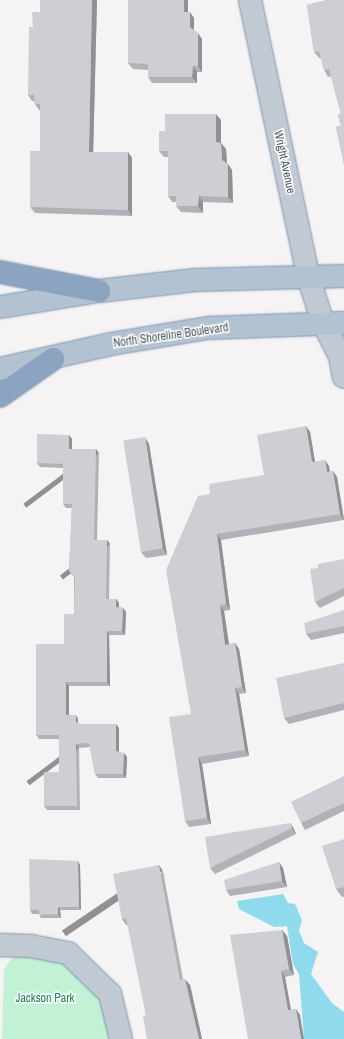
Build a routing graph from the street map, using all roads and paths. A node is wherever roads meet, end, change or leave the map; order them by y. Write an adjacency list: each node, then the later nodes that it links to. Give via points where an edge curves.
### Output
1 (250, 0): 3 (street, Wright Avenue)
2 (0, 272): 5 (highway)
3 (308, 276): 4 (main road); 5 (main road, via 195,280); 7 (street, Wright Avenue)
4 (344, 276)
5 (99, 290): 6 (main road)
6 (0, 307)
7 (333, 323): 8 (main road, North Shoreline Boulevard, via 208,328 111,344); 9 (street, Wright Avenue)
8 (53, 358): 10 (main road, North Shoreline Boulevard); 11 (highway)
9 (342, 367)
10 (0, 369)
11 (0, 396)
12 (0, 945): 13 (street, via 31,946 68,953 110,994)
13 (121, 1039)

